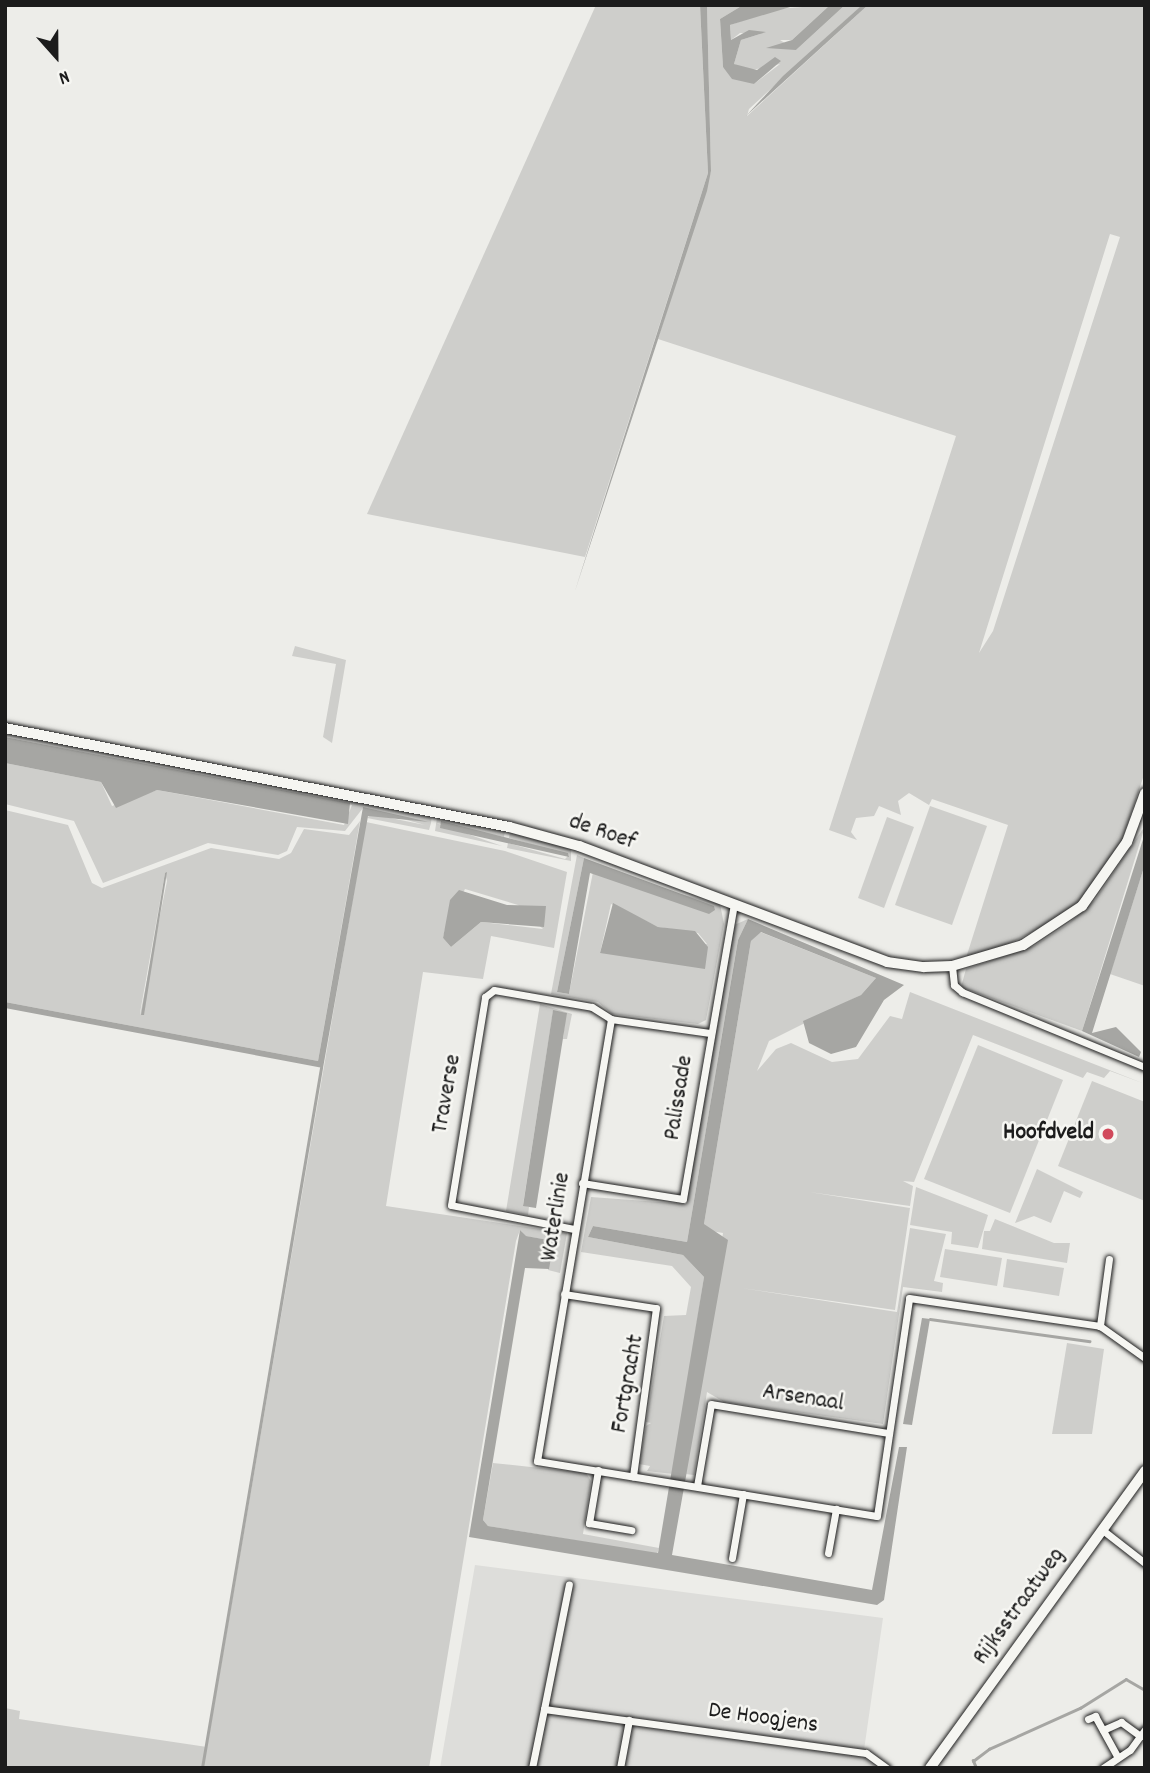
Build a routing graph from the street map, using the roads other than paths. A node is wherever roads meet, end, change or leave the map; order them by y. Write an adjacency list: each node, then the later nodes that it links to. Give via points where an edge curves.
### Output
1 (5, 728): 3 (street, de Roef, via 509,827 579,846)
2 (1145, 793): 4 (street, de Roef, via 1127,842 1082,906 1023,945)
3 (734, 903): 4 (street, de Roef, via 887,962); 6 (street, Palissade)
4 (951, 966): 7 (street, via 962,992)
5 (611, 1018): 6 (street); 8 (street, Waterlinie); 9 (street, Traverse, via 592,1007 494,990 485,997 480,1024 451,1205)
6 (710, 1033): 8 (street, Palissade, via 682,1199)
7 (1145, 1067)
8 (582, 1184): 9 (street, Waterlinie)
9 (574, 1229): 11 (street, Waterlinie)
10 (1109, 1259): 12 (street)
11 (564, 1294): 15 (street, Waterlinie, via 537,1461); 17 (street, Fortgracht, via 656,1308)
12 (1100, 1326): 13 (street, Waterlinie); 14 (street, Waterlinie, via 909,1298)
13 (1145, 1358)
14 (889, 1433): 18 (street, Arsenaal, via 710,1404); 20 (street, Waterlinie, via 877,1516)
15 (598, 1470): 17 (street, Waterlinie); 21 (street, via 589,1523)
16 (1145, 1471): 22 (street, Rijksstraatweg)
17 (633, 1476): 18 (street, Waterlinie)
18 (697, 1486): 19 (street, Waterlinie)
19 (743, 1494): 20 (street, Waterlinie); 24 (street)
20 (836, 1509): 23 (street)
21 (631, 1530)
22 (1105, 1532): 25 (street); 36 (street, Rijksstraatweg)
23 (828, 1553)
24 (732, 1558)
25 (1145, 1563)
26 (569, 1584): 27 (street)
27 (544, 1709): 29 (street, De Hoogjens); 33 (street)
28 (1088, 1719): 30 (street, via 1096,1716)
29 (629, 1720): 34 (street); 35 (street, De Hoogjens, via 866,1753)
30 (1103, 1730): 31 (street, via 1121,1722); 32 (street)
31 (1142, 1732): 32 (street)
32 (1117, 1756): 37 (street)
33 (533, 1768)
34 (620, 1768)
35 (887, 1768)
36 (930, 1768)
37 (1103, 1768)

